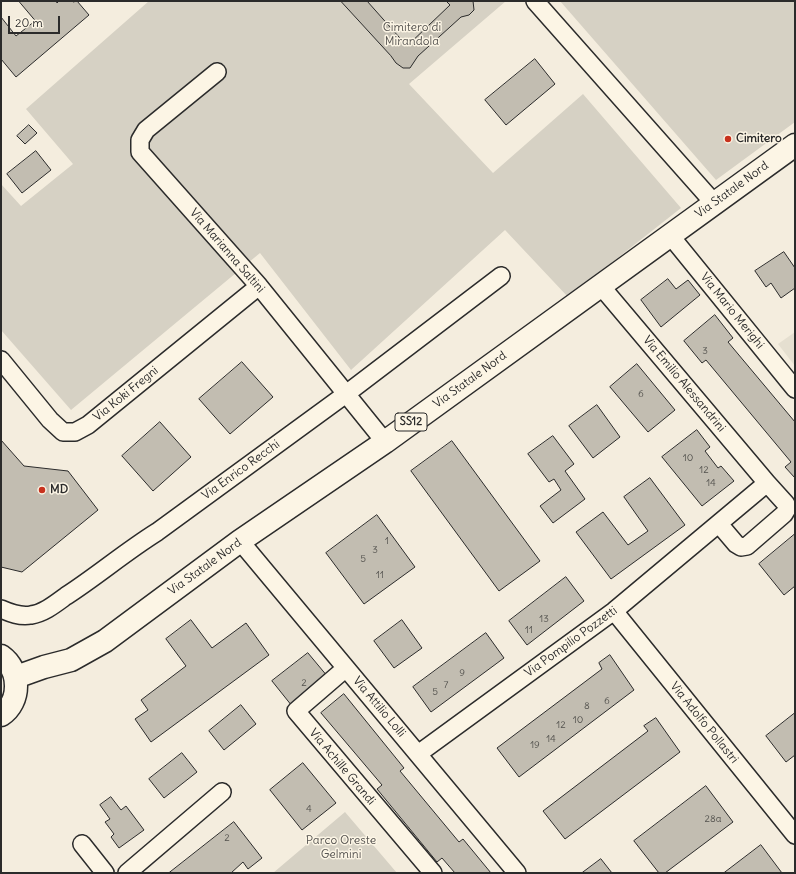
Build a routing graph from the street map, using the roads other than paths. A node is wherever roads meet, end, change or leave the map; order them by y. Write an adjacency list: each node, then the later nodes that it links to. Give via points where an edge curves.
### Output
1 (535, 1): 4 (street)
2 (217, 72): 8 (street, Via Marianna Saltini, via 146,130 140,140 140,152)
3 (795, 145): 4 (main road, Via Statale Nord / SS12)
4 (714, 203): 5 (main road, Via Statale Nord / SS12)
5 (669, 234): 7 (main road, Via Statale Nord / SS12); 10 (street, Via Mario Merighi)
6 (501, 276): 11 (street, Via Enrico Recchi)
7 (600, 285): 12 (main road, Via Statale Nord / SS12); 13 (street, Via Emilio Alessandrini)
8 (259, 286): 9 (street, Via Koki Fregni, via 88,425 75,432 63,432 50,420); 11 (street, Via Marianna Saltini)
9 (1, 360)
10 (795, 389)
11 (346, 394): 12 (street, Via Marianna Saltini); 16 (street, Via Enrico Recchi, via 44,611 30,616 13,614)
12 (385, 442): 15 (main road, Via Statale Nord / SS12)
13 (767, 483): 14 (street); 14 (street, Via Emilio Alessandrini, via 786,504 787,509 747,546 741,548)
14 (719, 524): 17 (street, Via Pompilio Pozzetti)
15 (240, 541): 19 (street, Via Attilio Lolli); 20 (main road, Via Statale Nord / SS12, via 105,641 71,660)
16 (1, 609)
17 (614, 611): 22 (street, Via Pompilio Pozzetti); 24 (street, Via Adolfo Pollastri)
18 (1, 656): 20 (main road, via 11,666)
19 (346, 668): 22 (street, Via Attilio Lolli); 28 (street, Via Achille Grandi, via 296,712)
20 (16, 677): 21 (main road, via 15,697)
21 (1, 715)
22 (418, 754): 29 (street, Via Attilio Lolli)
23 (222, 792): 27 (street)
24 (795, 835)
25 (82, 844): 26 (street)
26 (105, 873)
27 (127, 873)
28 (433, 873)
29 (517, 873)

